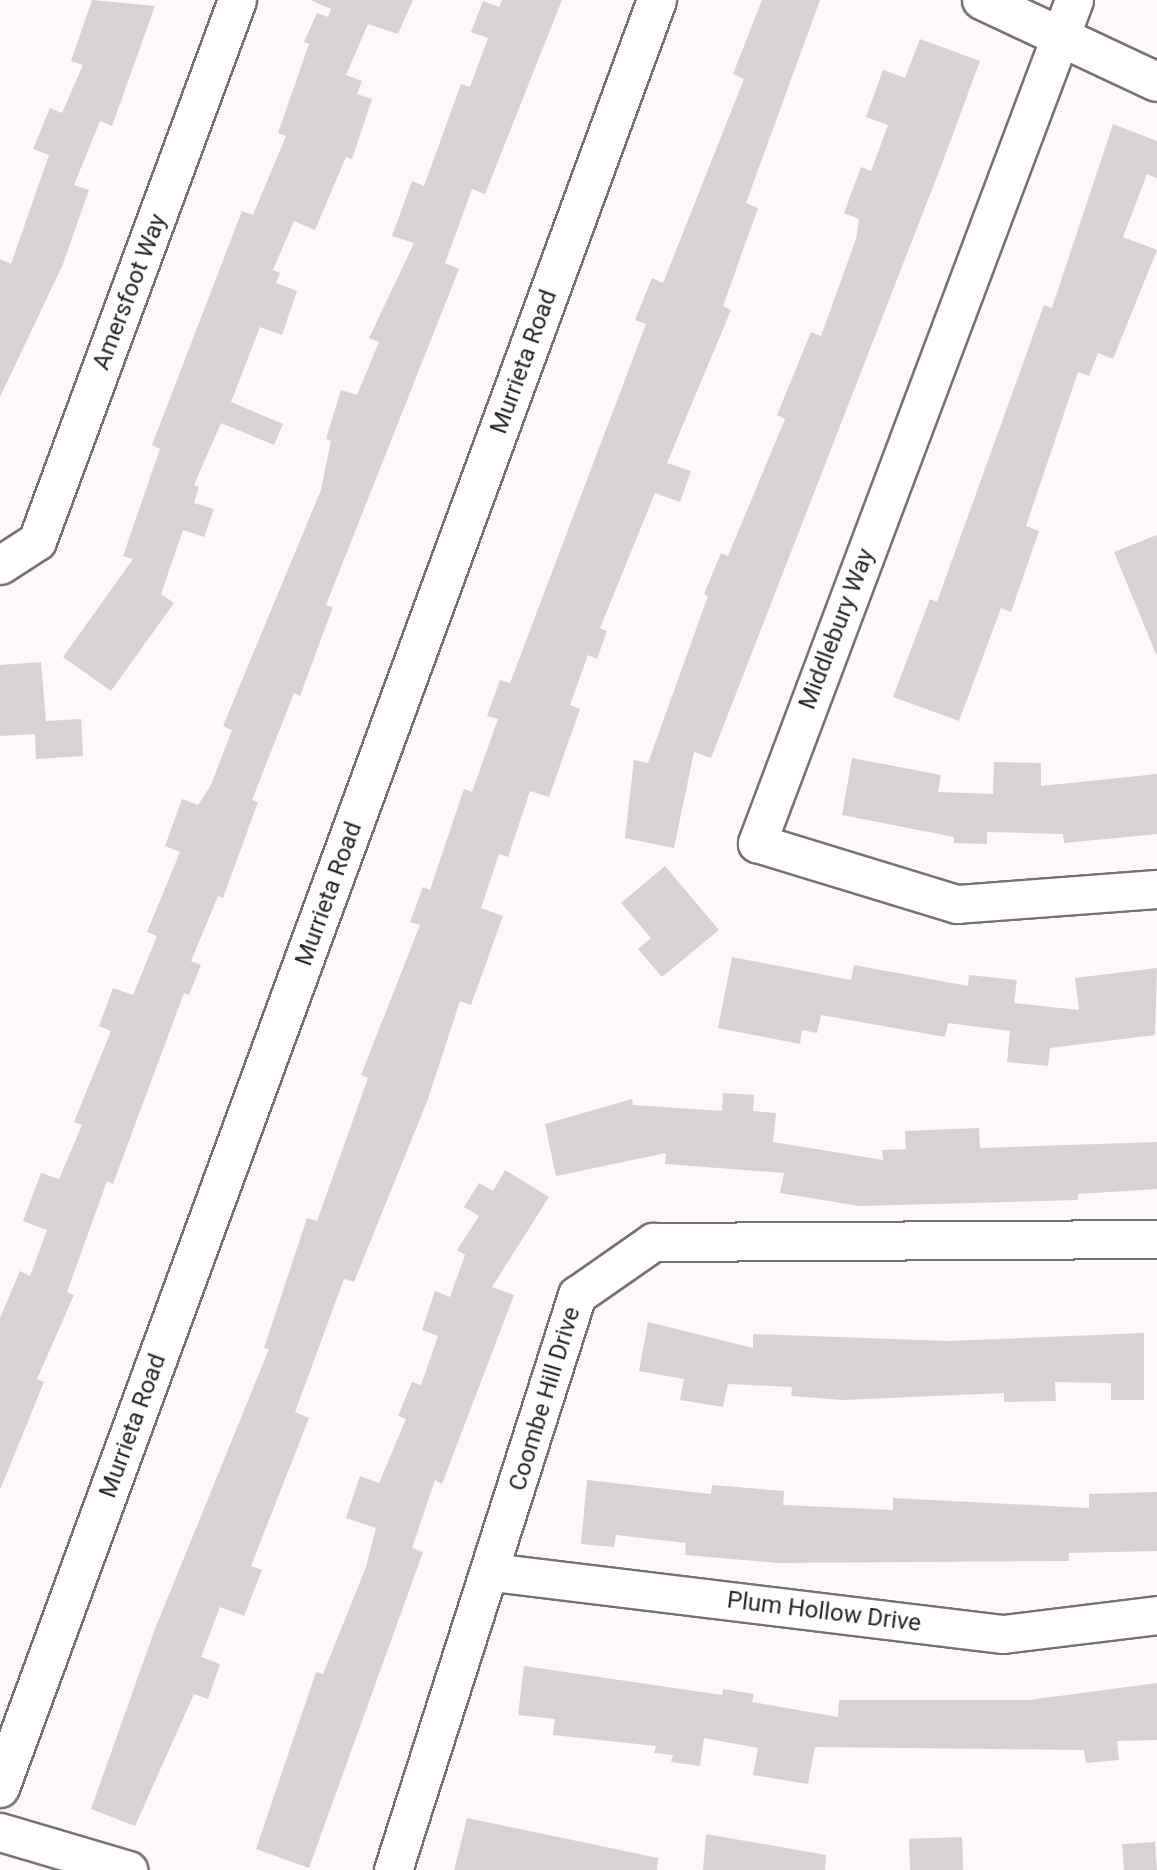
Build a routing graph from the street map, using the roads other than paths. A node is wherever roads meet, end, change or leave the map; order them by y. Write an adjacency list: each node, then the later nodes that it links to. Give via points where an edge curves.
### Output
1 (237, 0): 6 (street, Amersfoot Way, via 37,541)
2 (657, 0): 11 (main road, Murrieta Road)
3 (982, 0): 4 (main road)
4 (1068, 16): 5 (main road); 7 (street, Middlebury Way, via 757,843 957,904)
5 (1157, 82)
6 (0, 565)
7 (1157, 889)
8 (1157, 1240): 9 (street, Coombe Hill Drive, via 653,1242 577,1295)
9 (492, 1572): 10 (street, Plum Hollow Drive, via 1003,1634); 14 (street, Coombe Hill Drive)
10 (1157, 1615)
11 (0, 1788)
12 (0, 1832): 13 (street)
13 (128, 1870)
14 (393, 1870)

